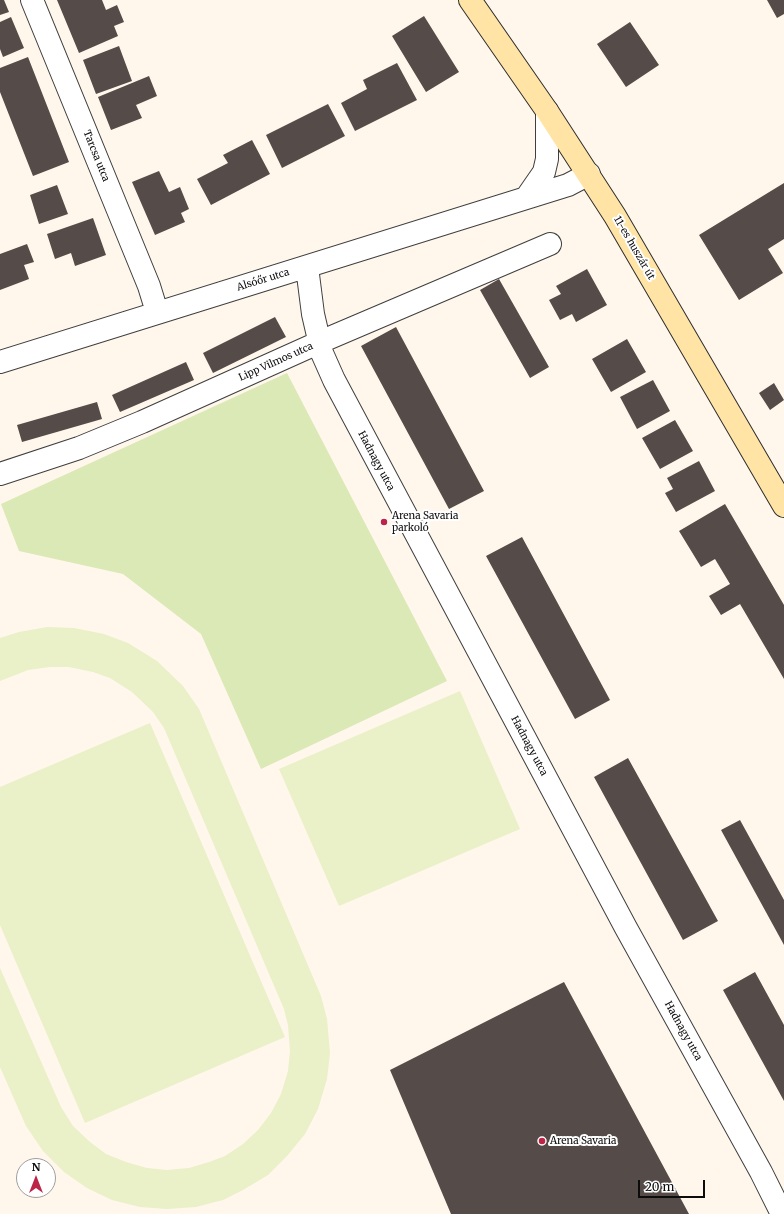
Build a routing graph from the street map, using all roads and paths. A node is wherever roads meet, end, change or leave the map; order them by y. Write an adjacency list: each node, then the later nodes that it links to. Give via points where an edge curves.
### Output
1 (32, 0): 8 (street, Tarcsa utca, via 149,286)
2 (470, 0): 3 (main road, 11-es huszár út)
3 (547, 111): 4 (main road, 11-es huszár út); 5 (street, via 548,159 544,172)
4 (589, 174): 5 (street, Alsóőr utca, via 568,185); 12 (main road, 11-es huszár út)
5 (526, 198): 7 (street, Alsóőr utca)
6 (550, 244): 9 (street, Lipp Vilmos utca)
7 (307, 267): 8 (street, Alsóőr utca); 9 (street, Hadnagy utca, via 313,314)
8 (157, 312): 10 (street, Alsóőr utca)
9 (320, 342): 11 (street, Lipp Vilmos utca, via 136,425 79,448); 13 (street, Hadnagy utca, via 334,380 366,442)
10 (0, 362)
11 (0, 474)
12 (784, 506)
13 (782, 1214)

